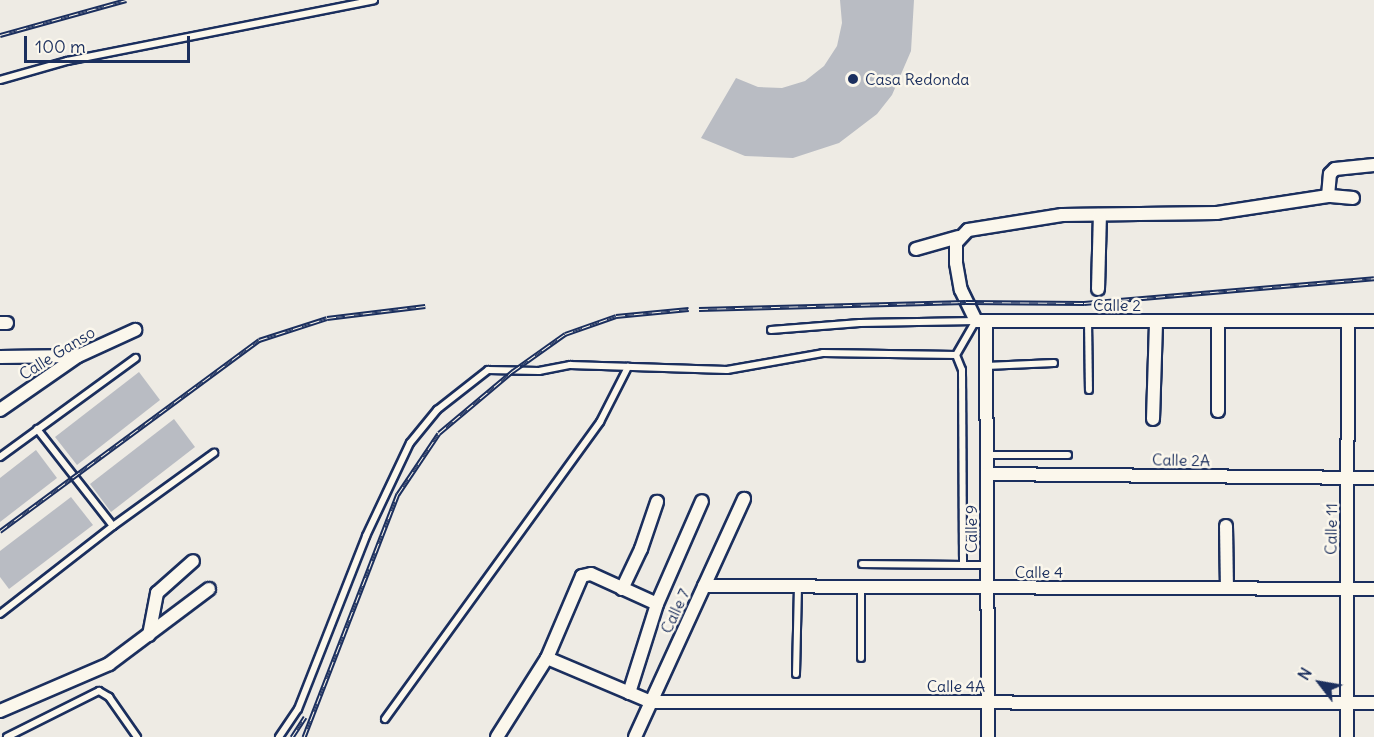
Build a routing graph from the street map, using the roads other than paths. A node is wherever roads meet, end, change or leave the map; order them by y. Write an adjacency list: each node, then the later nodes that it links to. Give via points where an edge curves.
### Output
1 (374, 0): 2 (lane, via 67,61)
2 (0, 80)
3 (1374, 165): 4 (street, via 1335,169 1330,174)
4 (1328, 196): 5 (street); 6 (street, via 1217,213)
5 (1353, 198)
6 (1100, 215): 7 (street, via 1062,215 968,230); 9 (street)
7 (958, 237): 8 (street); 10 (street, via 956,263 961,290)
8 (916, 249)
9 (1098, 289)
10 (981, 321): 11 (street, Calle 2); 17 (lane, Calle 2, via 860,323); 19 (lane); 23 (street, Calle 9)
11 (1088, 321): 12 (street, Calle 2); 25 (lane)
12 (1156, 321): 13 (street, Calle 2); 28 (street)
13 (1218, 321): 14 (street, Calle 2); 27 (street)
14 (1348, 321): 15 (street, Calle 2); 35 (street, Calle 11)
15 (1374, 321)
16 (135, 330): 18 (street, Calle Ganso)
17 (771, 330)
18 (78, 356): 20 (street); 26 (street, Calle Ganso)
19 (956, 356): 24 (lane, via 823,353 727,370); 44 (lane, via 962,370)
20 (0, 357)
21 (136, 358): 29 (lane)
22 (1054, 363): 23 (lane)
23 (986, 366): 31 (street, Calle 9)
24 (628, 367): 67 (lane, via 600,423); 70 (lane, via 570,365 539,371 488,370 437,410 410,443 397,467 298,709)
25 (1089, 390)
26 (0, 410)
27 (1218, 411)
28 (1153, 419)
29 (38, 429): 33 (lane); 40 (lane)
30 (214, 453): 40 (lane)
31 (987, 454): 32 (lane); 34 (street, Calle 9)
32 (1068, 455)
33 (0, 457)
34 (987, 474): 35 (street, Calle 2A); 45 (street, Calle 9)
35 (1348, 478): 36 (street, Calle 2A); 53 (street, Calle 11)
36 (1374, 478)
37 (744, 499): 46 (street, Calle 7)
38 (702, 501): 55 (street)
39 (657, 502): 52 (street)
40 (113, 526): 56 (lane)
41 (1226, 526): 50 (street)
42 (193, 561): 57 (street, via 157,593)
43 (862, 564): 44 (lane)
44 (963, 565): 45 (lane)
45 (987, 565): 49 (street, Calle 9)
46 (704, 586): 47 (street, Calle 4); 62 (street, Calle 7)
47 (798, 587): 48 (street, Calle 4); 60 (lane)
48 (861, 587): 49 (street, Calle 4); 59 (lane)
49 (988, 588): 50 (street, Calle 4); 63 (street, Calle 9)
50 (1227, 588): 53 (street, Calle 4)
51 (209, 589): 57 (street)
52 (622, 589): 55 (street); 58 (street, via 591,574 582,576)
53 (1347, 589): 54 (street, Calle 4); 64 (street, Calle 11)
54 (1374, 589)
55 (657, 604): 61 (street)
56 (0, 615)
57 (149, 635): 66 (street, via 109,664)
58 (547, 657): 61 (street, Calle 4A); 71 (street)
59 (861, 658)
60 (796, 674)
61 (629, 693): 62 (street, Calle 4A)
62 (651, 702): 63 (street, Calle 4A); 72 (street, Calle 7)
63 (988, 703): 64 (street, Calle 4A); 73 (street, Calle 9)
64 (1347, 703): 65 (street, Calle 4A); 74 (street, Calle 11)
65 (1374, 703)
66 (0, 711)
67 (385, 719)
68 (7, 737): 69 (lane, via 99,691 108,697)
69 (137, 737)
70 (279, 737)
71 (496, 737)
72 (635, 737)
73 (988, 737)
74 (1347, 737)

